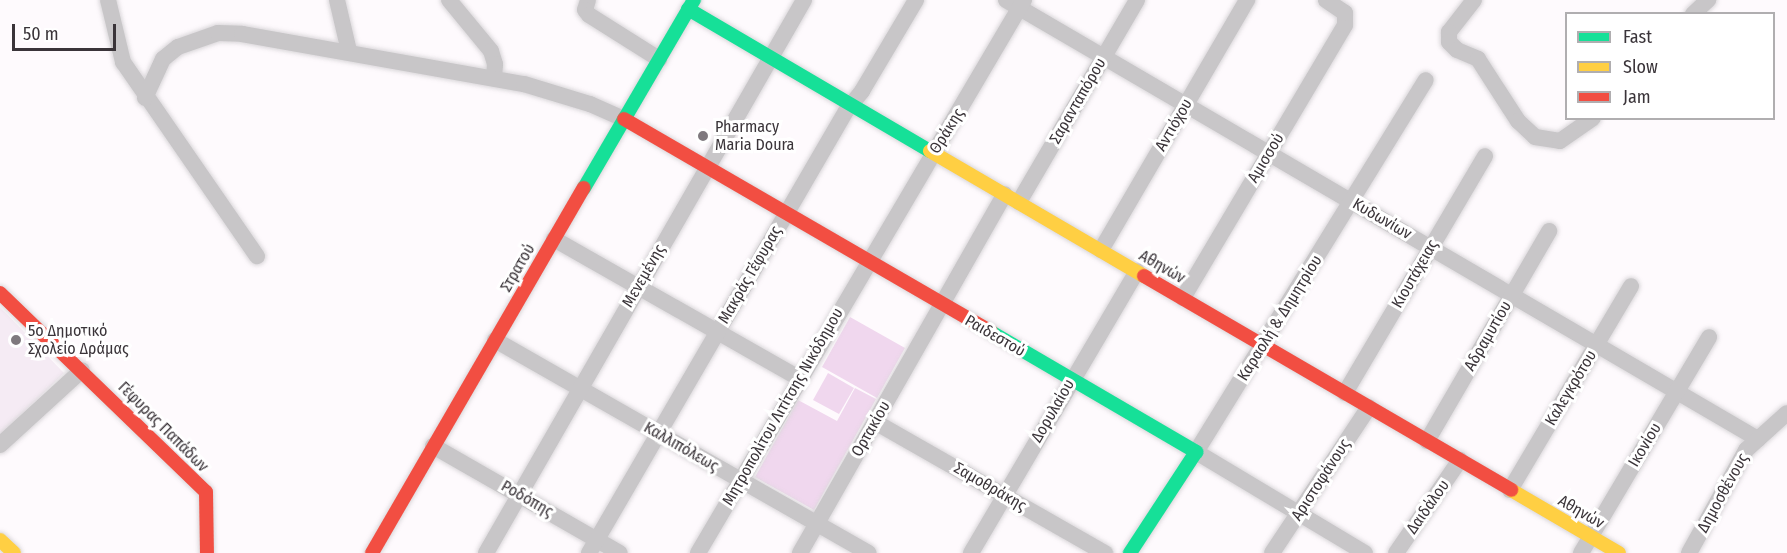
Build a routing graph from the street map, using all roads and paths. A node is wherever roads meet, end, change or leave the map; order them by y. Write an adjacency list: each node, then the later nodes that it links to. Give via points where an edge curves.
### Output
1 (108, 0): 21 (street, via 123,62)
2 (337, 0): 15 (street)
3 (449, 0): 19 (street, via 491,51)
4 (588, 0): 18 (street, via 585,10 589,15)
5 (804, 0): 16 (street, Μενεμένης)
6 (916, 0): 22 (street, Μακράς Γέφυρας)
7 (1137, 0): 17 (street, Σαρανταπόρου)
8 (1247, 0): 23 (street, Αντιόχου)
9 (1326, 0): 27 (street, Αμισσού, via 1347,18)
10 (1474, 0): 25 (street, via 1449,32 1449,42 1478,59 1518,121 1535,136 1560,141)
11 (1708, 0): 14 (street)
12 (1016, 3): 17 (street, Κυδωνίων); 26 (street, Θράκης)
13 (691, 5): 16 (street, Αθηνών); 18 (street, Στρατού)
14 (1695, 12)
15 (349, 51): 19 (street); 21 (street, via 219,33 178,46 164,59)
16 (771, 57): 22 (street, Αθηνών); 29 (street, Μενεμένης)
17 (1103, 57): 23 (street, Κυδωνίων); 30 (street, Σαρανταπόρου)
18 (659, 59): 24 (street, Στρατού)
19 (494, 78): 24 (street, via 580,101)
20 (1426, 80): 31 (street, Καραολή & Δημητρίου)
21 (145, 98): 37 (street)
22 (852, 104): 26 (street, Αθηνών); 32 (street, Μακράς Γέφυρας)
23 (1185, 105): 27 (street, Κυδωνίων); 36 (street, Αντιόχου)
24 (624, 119): 29 (street, Ραιδεστού); 34 (street, Στρατού)
25 (1590, 120)
26 (934, 153): 30 (street, Αθηνών); 38 (street, Θράκης)
27 (1269, 153): 31 (street, Κυδωνίων); 44 (street, Αμισσού)
28 (1485, 156): 35 (street, Κιουτάχειας)
29 (707, 166): 32 (street, Ραιδεστού); 41 (street, Μενεμένης)
30 (1012, 198): 36 (street, Αθηνών); 45 (street, Σαρανταπόρου)
31 (1353, 202): 35 (street, Κυδωνίων); 50 (street, Καραολή & Δημητρίου)
32 (787, 213): 38 (street, Ραιδεστού); 46 (street, Μακράς Γέφυρας)
33 (1549, 231): 43 (street, Αδραμυτίου)
34 (554, 239): 41 (street); 48 (street, Στρατού)
35 (1431, 247): 43 (street, Κυδωνίων); 56 (street, Κιουτάχειας)
36 (1101, 250): 39 (street, Αθηνών)
37 (257, 256)
38 (868, 262): 45 (street, Ραιδεστού); 52 (street, Μητροπολίτου Λιτίτσης Νικόδημου)
39 (1137, 271): 44 (street, Αθηνών); 53 (street, Δορυλαίου)
40 (1631, 286): 49 (street, Καλεγκρότου)
41 (638, 287): 46 (street); 54 (street, Μενεμένης)
42 (0, 293): 51 (street, Γέφυρας Παπάδων)
43 (1512, 295): 49 (street, Κυδωνίων); 62 (street, Αδραμυτίου)
44 (1183, 298): 50 (street, Αθηνών)
45 (942, 305): 53 (street, Ραιδεστού); 59 (street, Ορτακίου)
46 (718, 331): 52 (street); 60 (street, Μακράς Γέφυρας)
47 (1709, 337): 55 (street, Ικονίου)
48 (495, 340): 54 (street, Καλλιπόλεως); 64 (street, Στρατού)
49 (1597, 344): 55 (street, Κυδωνίων); 68 (street, Καλεγκρότου)
50 (1264, 345): 56 (street, Αθηνών); 65 (street, Καραολή & Δημητρίου)
51 (82, 370): 63 (street); 77 (street, Γέφυρας Παπάδων, via 206,492)
52 (799, 378): 67 (street, Μητροπολίτου Λιτίτσης Νικόδημου)
53 (1070, 380): 65 (street, Ραιδεστού); 70 (street, Δορυλαίου)
54 (580, 388): 60 (street, Καλλιπόλεως); 69 (street, Μενεμένης)
55 (1677, 390): 61 (street, Κυδωνίων); 73 (street, Ικονίου)
56 (1345, 393): 57 (street, Αθηνών)
57 (1369, 407): 62 (street, Αθηνών); 71 (street, Αριστοφάνους)
58 (1787, 413): 61 (street, Δημοσθένους)
59 (875, 422): 70 (street, Σαμοθράκης); 72 (street, Ορτακίου)
60 (658, 433): 67 (street, Καλλιπόλεως); 75 (street, Μακράς Γέφυρας)
61 (1758, 439): 92 (street, Δημοσθένους, via 1744,454)
62 (1427, 441): 66 (street, Αθηνών)
63 (0, 445)
64 (433, 446): 69 (street, Ροδόπης); 78 (street, Στρατού)
65 (1196, 452): 71 (street, Ραιδεστού); 86 (street, Καραολή & Δημητρίου)
66 (1460, 460): 68 (street, Αθηνών); 89 (street, Δαιδάλου)
67 (740, 480): 72 (street, Καλλιπόλεως); 81 (street, Μητροπολίτου Λιτίτσης Νικόδημου)
68 (1510, 490): 73 (street, Αθηνών)
69 (519, 495): 75 (street, Ροδόπης); 79 (street, Μενεμένης)
70 (1004, 495): 84 (street, Δορυλαίου); 85 (street, Σαμοθράκης)
71 (1299, 514): 87 (street, Αριστοφάνους); 88 (street, Ραιδεστού)
72 (817, 524): 82 (street, Ορτακίου); 83 (street, Καλλιπόλεως)
73 (1591, 537): 90 (street, Ικονίου); 91 (street, Αθηνών)
74 (0, 540): 76 (street)
75 (593, 546): 80 (street, Ροδόπης)
76 (14, 553)
77 (207, 553)
78 (372, 553)
79 (486, 553)
80 (620, 553)
81 (698, 553)
82 (800, 553)
83 (868, 553)
84 (971, 553)
85 (1105, 553)
86 (1130, 553)
87 (1272, 553)
88 (1365, 553)
89 (1396, 553)
90 (1581, 553)
91 (1618, 553)
92 (1689, 553)

